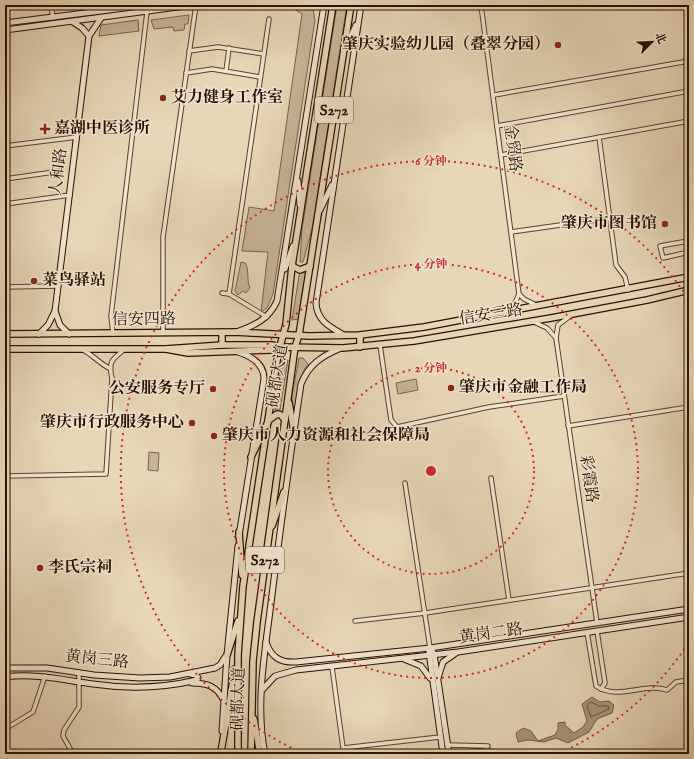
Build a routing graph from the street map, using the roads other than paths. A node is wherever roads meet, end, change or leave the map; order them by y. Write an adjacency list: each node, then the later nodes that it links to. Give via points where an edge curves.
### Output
1 (50, 5): 10 (street)
2 (148, 5): 10 (street)
3 (194, 5): 9 (street); 19 (street)
4 (333, 5): 40 (main road, 砚都大道 / S272)
5 (351, 5): 20 (main road, 砚都大道 / S272)
6 (361, 5): 13 (street)
7 (481, 5): 27 (street, 金贸路)
8 (323, 7): 35 (street)
9 (147, 12): 11 (street); 70 (street, via 111,316)
10 (53, 18): 15 (street)
11 (101, 18): 14 (street); 17 (street)
12 (269, 18): 21 (street)
13 (359, 20): 20 (street); 37 (street)
14 (73, 22): 16 (street); 17 (street)
15 (5, 23)
16 (5, 30)
17 (89, 36): 30 (street, 人和路)
18 (229, 48): 19 (street); 21 (street); 23 (street)
19 (189, 51): 24 (street)
20 (343, 53): 41 (main road, 砚都大道 / S272)
21 (264, 54): 25 (street)
22 (689, 61): 27 (street)
23 (226, 72): 24 (street, via 212,69); 25 (street)
24 (186, 73): 65 (street, via 163,237)
25 (260, 77): 56 (street)
26 (689, 92): 29 (street)
27 (494, 95): 29 (street, 金贸路)
28 (689, 122): 31 (street)
29 (497, 126): 33 (street, 金贸路)
30 (77, 137): 32 (street); 38 (street, 人和路)
31 (599, 137): 33 (street); 42 (street)
32 (5, 146)
33 (501, 155): 43 (street, 金贸路)
34 (61, 171): 36 (street)
35 (298, 172): 40 (street); 50 (street)
36 (5, 179)
37 (334, 180): 41 (street); 73 (street, via 316,303 320,318)
38 (70, 195): 39 (street); 51 (street, 人和路)
39 (5, 204)
40 (301, 212): 44 (main road, 砚都大道 / S272)
41 (318, 215): 48 (main road, 砚都大道 / S272)
42 (610, 218): 43 (street); 53 (street, via 616,264 625,277)
43 (511, 232): 57 (street, 金贸路)
44 (297, 236): 47 (main road, 砚都大道 / S272); 50 (street)
45 (689, 245): 46 (street, via 688,241 660,246 662,258)
46 (689, 252)
47 (292, 266): 48 (main road, via 300,270); 71 (main road, 砚都大道 / S272)
48 (310, 266): 72 (main road, 砚都大道 / S272)
49 (689, 277): 53 (main road, 信安三路)
50 (282, 279): 62 (street, via 277,301)
51 (58, 286): 52 (street); 59 (street, 人和路)
52 (5, 287)
53 (628, 290): 58 (main road, 信安三路)
54 (689, 290): 61 (main road, 信安三路)
55 (222, 293): 56 (street)
56 (229, 294): 62 (street)
57 (519, 294): 58 (street); 60 (street, via 515,303)
58 (539, 306): 60 (main road, 信安三路)
59 (55, 311): 68 (street, via 48,326); 69 (street, via 60,325)
60 (503, 313): 74 (main road, 信安三路)
61 (575, 313): 63 (main road, 信安三路); 75 (street, via 558,325)
62 (266, 317): 64 (street)
63 (532, 322): 75 (street, via 546,328); 77 (main road, 信安三路)
64 (235, 332): 66 (main road, 信安四路); 71 (main road, 信安四路)
65 (163, 333): 66 (main road, 信安四路); 70 (main road, 信安四路)
66 (222, 333): 76 (main road)
67 (5, 334): 68 (main road, 信安四路)
68 (39, 334): 69 (main road, 信安四路)
69 (69, 334): 70 (main road, 信安四路)
70 (113, 334)
71 (284, 334): 72 (main road, 信安三路); 82 (main road, 砚都大道 / S272)
72 (299, 335): 73 (main road, 信安三路); 78 (main road, 砚都大道 / S272)
73 (344, 335): 74 (main road, 信安三路)
74 (360, 335): 79 (main road)
75 (556, 338): 89 (street, 彩霞路)
76 (222, 345): 82 (main road, 信安四路, via 272,344); 84 (main road, 信安四路)
77 (380, 345): 79 (main road, 信安三路); 89 (street, via 390,420 396,426 489,407)
78 (295, 347): 82 (main road, 信安三路); 83 (main road, 信安三路); 88 (main road, 砚都大道 / S272)
79 (360, 347): 83 (main road, 信安三路)
80 (81, 348): 81 (main road, 信安四路); 85 (main road, 信安四路); 87 (street, via 92,354 99,363)
81 (127, 348): 84 (main road, 信安四路); 87 (street, via 111,362)
82 (280, 348): 86 (main road); 91 (main road, 砚都大道 / S272)
83 (343, 348): 94 (street, via 318,359 304,376)
84 (166, 349): 86 (main road, via 188,353)
85 (6, 350)
86 (233, 351): 95 (street, via 253,358 260,365 264,376)
87 (110, 368): 96 (street, via 112,378 106,474)
88 (288, 395): 92 (main road, 砚都大道 / S272); 94 (main road)
89 (564, 396): 93 (street, 彩霞路)
90 (689, 407): 93 (street)
91 (268, 420): 92 (main road, via 277,414); 95 (main road); 103 (main road, 砚都大道 / S272)
92 (285, 420): 101 (main road, 砚都大道 / S272)
93 (568, 426): 104 (street, 彩霞路)
94 (294, 432): 99 (street)
95 (250, 457): 100 (street)
96 (5, 476)
97 (491, 478): 105 (street)
98 (405, 483): 108 (street)
99 (284, 492): 101 (main road); 115 (street)
100 (239, 532): 103 (main road); 119 (street)
101 (268, 537): 138 (main road, 砚都大道 / S272, via 257,622)
102 (689, 573): 104 (street)
103 (243, 586): 107 (main road, 砚都大道 / S272)
104 (592, 587): 105 (street); 111 (street, 彩霞路)
105 (509, 600): 108 (street)
106 (689, 609): 111 (street, 黄岗二路)
107 (241, 613): 119 (main road); 120 (main road, 砚都大道 / S272)
108 (425, 613): 110 (street); 117 (street)
109 (689, 617): 112 (street, 黄岗二路)
110 (355, 621)
111 (597, 623): 114 (street, 黄岗二路)
112 (597, 631): 113 (street, 黄岗二路); 135 (street, via 605,683)
113 (587, 632): 116 (street, 黄岗二路); 135 (street, via 596,686)
114 (494, 638): 116 (street); 117 (street, 黄岗二路)
115 (266, 642): 123 (street, 黄岗二路, via 276,658); 136 (street)
116 (495, 646): 118 (street, 黄岗二路)
117 (430, 648): 121 (street); 123 (street, 黄岗二路)
118 (458, 652): 121 (street, 黄岗二路); 131 (street, via 443,662)
119 (227, 655): 128 (street, 黄岗三路, via 215,668); 137 (street)
120 (238, 655): 144 (main road); 146 (main road, 砚都大道 / S272)
121 (431, 655): 122 (street, 黄岗二路); 131 (street)
122 (400, 658): 124 (street, 黄岗二路); 131 (street, via 421,666)
123 (296, 662): 126 (street, via 293,666)
124 (332, 667): 126 (street, 黄岗二路); 142 (street, via 343,748)
125 (5, 668): 127 (street, 黄岗三路, via 46,668)
126 (296, 670): 136 (street, 黄岗二路, via 275,676)
127 (79, 672): 128 (street, 黄岗三路, via 140,678); 133 (street)
128 (185, 674): 134 (street, via 196,675 198,678)
129 (45, 676): 130 (street, 黄岗三路); 133 (street, 黄岗三路); 141 (street, via 32,712)
130 (5, 677)
131 (435, 680): 139 (street); 140 (street)
132 (689, 680): 135 (street, via 676,682 667,690 652,687 617,692)
133 (79, 682): 134 (street, 黄岗三路, via 153,687); 145 (street, via 79,707 64,730 63,736)
134 (183, 683): 137 (street, via 210,685 219,691)
135 (601, 689)
136 (262, 690): 149 (street, via 261,722)
137 (224, 701): 144 (street)
138 (252, 701): 147 (main road, 砚都大道 / S272); 148 (main road)
139 (441, 701): 140 (street); 143 (street)
140 (434, 702): 142 (street)
141 (5, 728)
142 (440, 737): 150 (street)
143 (448, 746): 151 (street); 151 (street, via 488,748)
144 (221, 753)
145 (73, 754)
146 (238, 754)
147 (251, 754)
148 (260, 754)
149 (265, 754)
150 (442, 754)
151 (449, 754)

